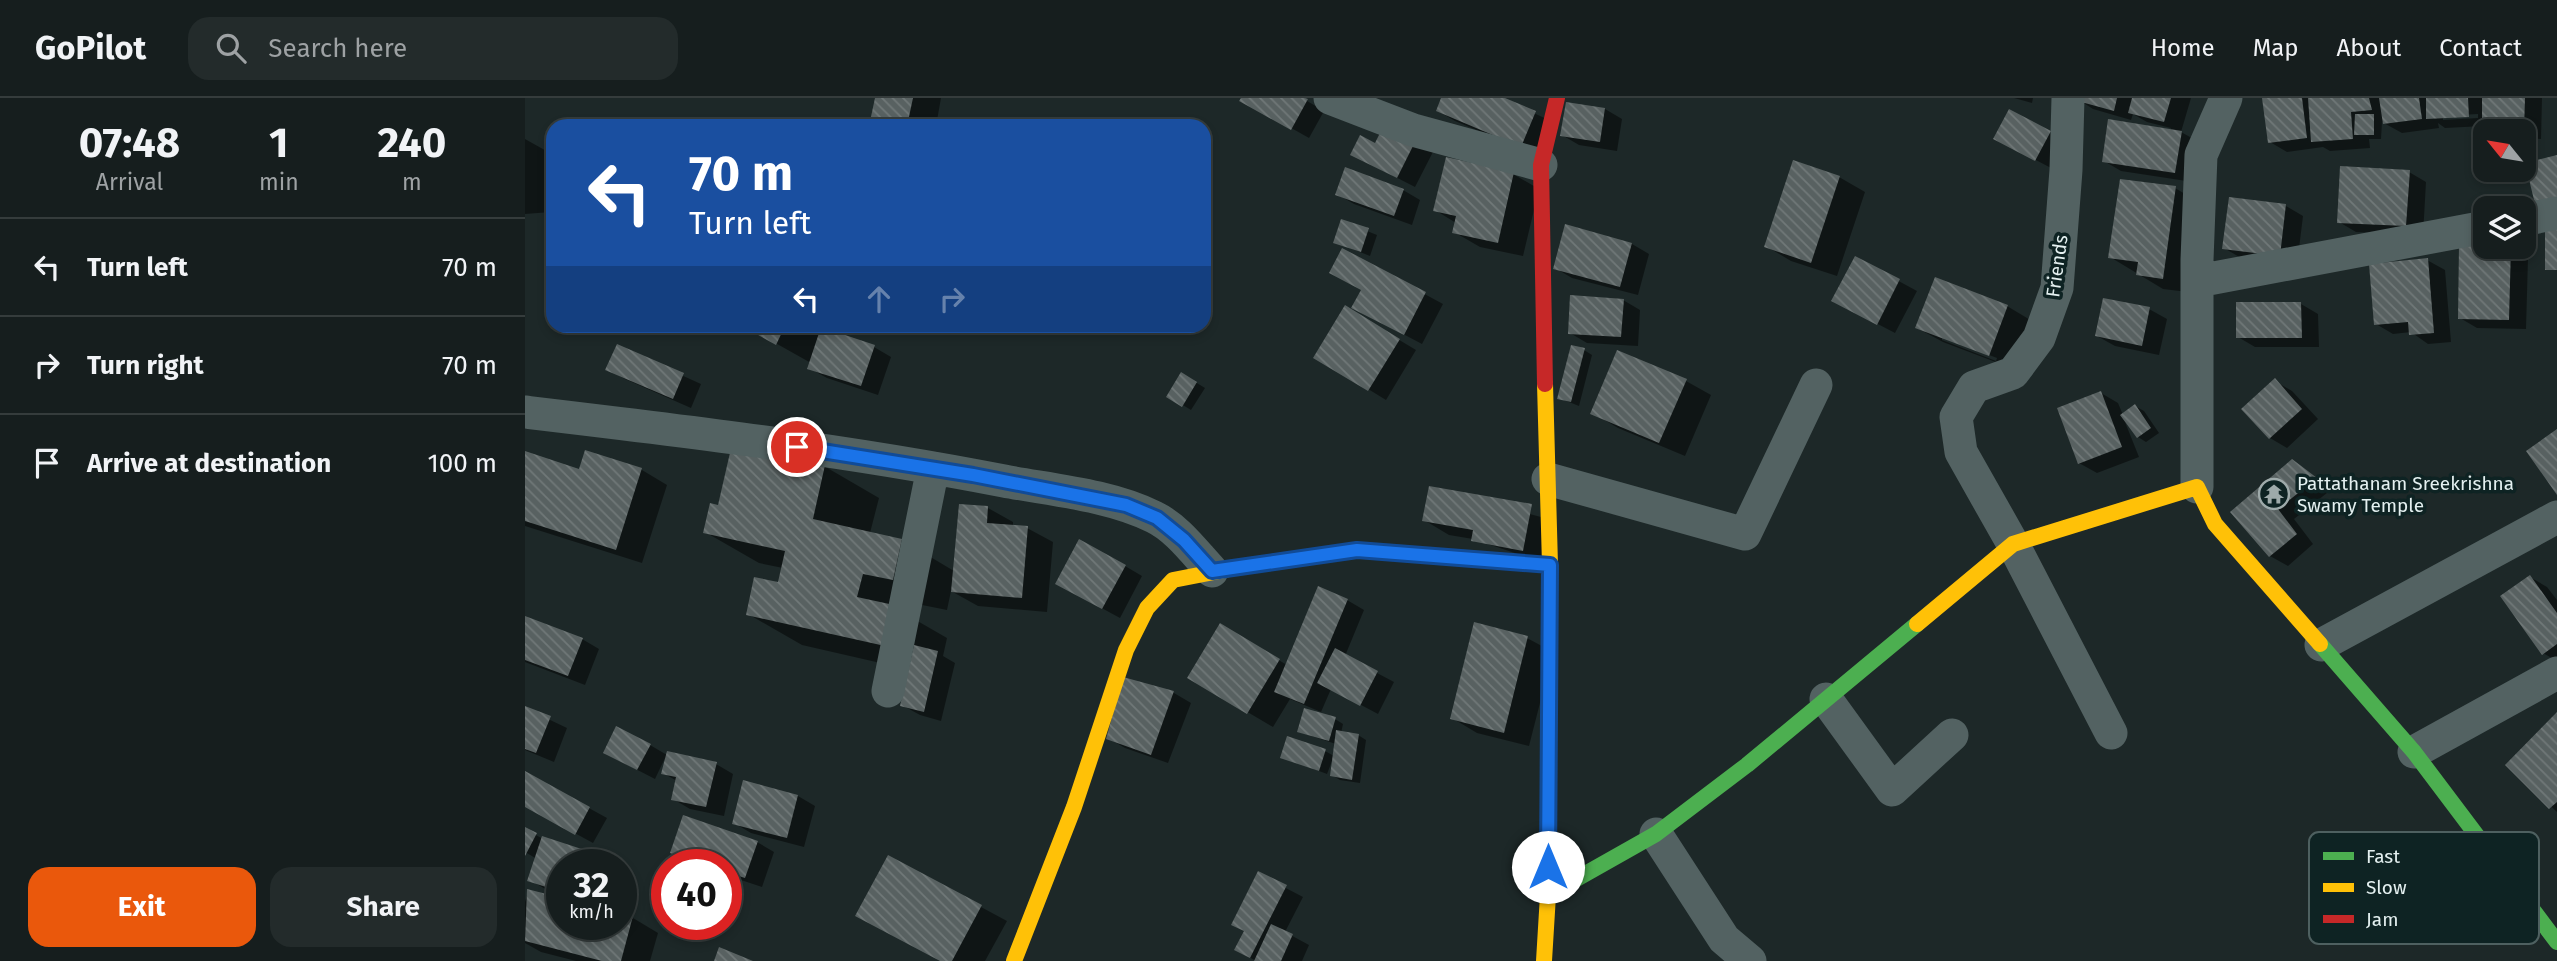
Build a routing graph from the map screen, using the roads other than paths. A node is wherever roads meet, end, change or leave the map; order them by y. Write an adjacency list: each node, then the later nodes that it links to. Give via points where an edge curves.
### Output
1 (1330, 98): 5 (street, via 1413,130)
2 (1556, 98): 5 (street)
3 (2068, 98): 16 (street, Friends, via 2057,288 2039,338 2013,373 1974,387 1957,417 1961,452)
4 (2226, 98): 9 (street, via 2201,155)
5 (1541, 165): 13 (street)
6 (2557, 213): 7 (street)
7 (2536, 217)
8 (2473, 229): 9 (street)
9 (2198, 281): 14 (street)
10 (1816, 385): 13 (street, via 1745,534)
11 (525, 412): 12 (street, via 715,434)
12 (933, 468): 18 (street, via 1126,505 1157,518); 21 (street)
13 (1548, 479): 17 (street)
14 (2197, 487): 16 (street); 19 (street, via 2215,524)
15 (2557, 517): 19 (street)
16 (2013, 544): 22 (street); 23 (street, Friends)
17 (1550, 565): 18 (street, via 1357,550); 28 (street)
18 (1212, 571): 31 (street, via 1173,580 1147,608 1131,639 1074,807)
19 (2321, 645): 25 (street)
20 (2557, 673): 25 (street)
21 (888, 691)
22 (1826, 699): 24 (street, via 1892,790); 27 (street)
23 (2111, 733)
24 (1952, 735)
25 (2414, 752): 26 (street)
26 (2477, 832)
27 (1656, 834): 28 (street); 33 (street, via 1724,939)
28 (1548, 895): 32 (street)
29 (2539, 912): 30 (street)
30 (2554, 931)
31 (1014, 961)
32 (1544, 961)
33 (1749, 961)

